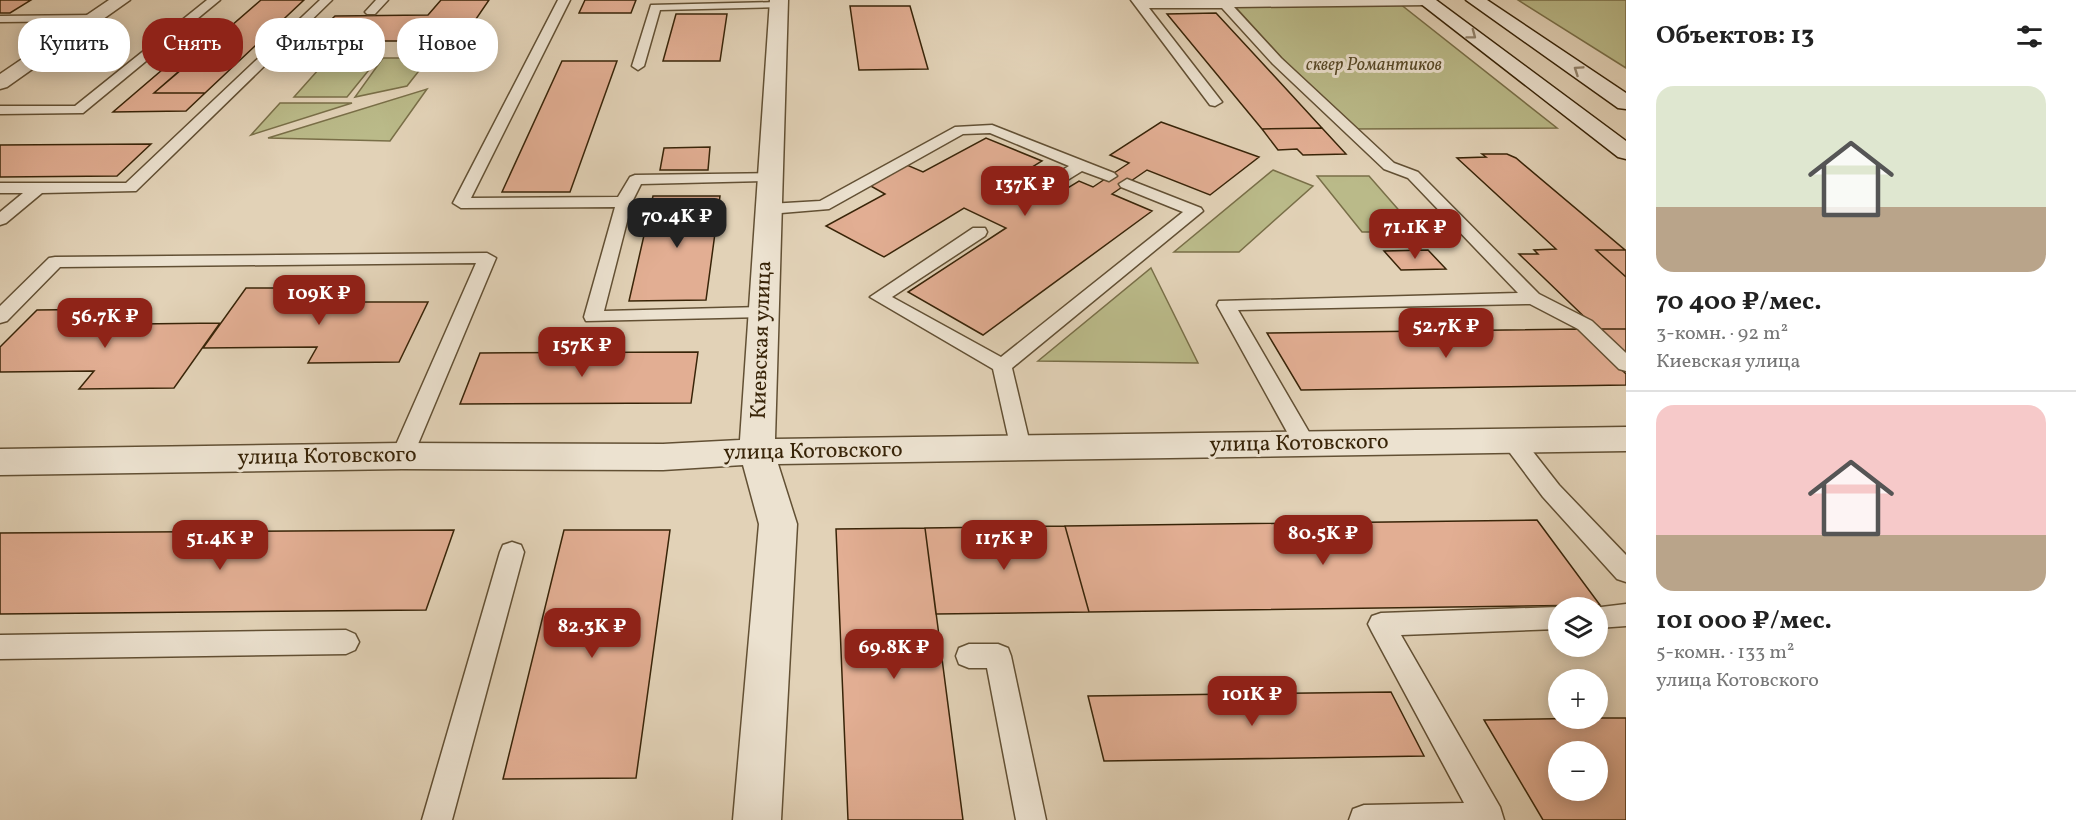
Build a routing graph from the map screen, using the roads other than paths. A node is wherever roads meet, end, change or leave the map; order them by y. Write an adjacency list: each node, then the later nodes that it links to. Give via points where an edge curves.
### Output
1 (121, 0): 12 (street)
2 (214, 0): 20 (lane, via 78,110)
3 (326, 0): 27 (lane, via 130,189)
4 (382, 0): 11 (lane)
5 (564, 0): 29 (lane, via 461,203)
6 (1475, 0): 19 (street, one-way to 6)
7 (1427, 1): 10 (lane); 21 (street, one-way to 21)
8 (779, 3): 15 (lane, via 655,7); 23 (street, Киевская улица)
9 (1139, 3): 10 (lane); 18 (lane)
10 (1225, 4): 33 (lane, via 1277,62 1389,166 1413,175)
11 (371, 12)
12 (95, 18)
13 (0, 20): 14 (lane)
14 (18, 20)
15 (638, 66)
16 (18, 71): 17 (street)
17 (0, 83)
18 (1215, 102)
19 (1626, 103)
20 (0, 110)
21 (1626, 152)
22 (1081, 165): 24 (lane); 28 (lane); 30 (lane, via 992,129 960,130 823,206)
23 (769, 176): 29 (lane, via 635,180); 30 (street, Киевская улица)
24 (1109, 176)
25 (1127, 184): 37 (lane, via 1195,211)
26 (0, 188): 27 (lane)
27 (38, 188): 31 (lane)
28 (1042, 189)
29 (624, 202): 34 (lane, via 593,317)
30 (768, 209): 34 (street, Киевская улица)
31 (0, 220)
32 (979, 232): 37 (lane, via 879,297)
33 (1533, 298): 36 (lane, via 1586,325); 40 (lane, via 1226,305)
34 (762, 313): 42 (street, Киевская улица)
35 (0, 316): 43 (lane, via 55,262 487,258)
36 (1626, 364)
37 (1002, 366): 41 (lane)
38 (1626, 439): 39 (street, улица Котовского)
39 (1512, 441): 40 (street, улица Котовского); 46 (lane, via 1551,491)
40 (1305, 444): 41 (street, улица Котовского)
41 (1020, 448): 42 (street, улица Котовского)
42 (758, 452): 43 (street, улица Котовского, via 663,457); 54 (street, Киевская улица, via 778,524)
43 (402, 456): 44 (street, улица Котовского)
44 (0, 462)
45 (512, 552): 53 (lane)
46 (1626, 572)
47 (1626, 615): 48 (lane)
48 (1608, 616)
49 (1548, 618): 56 (lane, via 1381,624 1489,818)
50 (346, 642): 51 (lane)
51 (0, 647)
52 (969, 656): 55 (lane, via 998,656)
53 (437, 820)
54 (757, 820)
55 (1031, 820)
56 (1364, 820)

